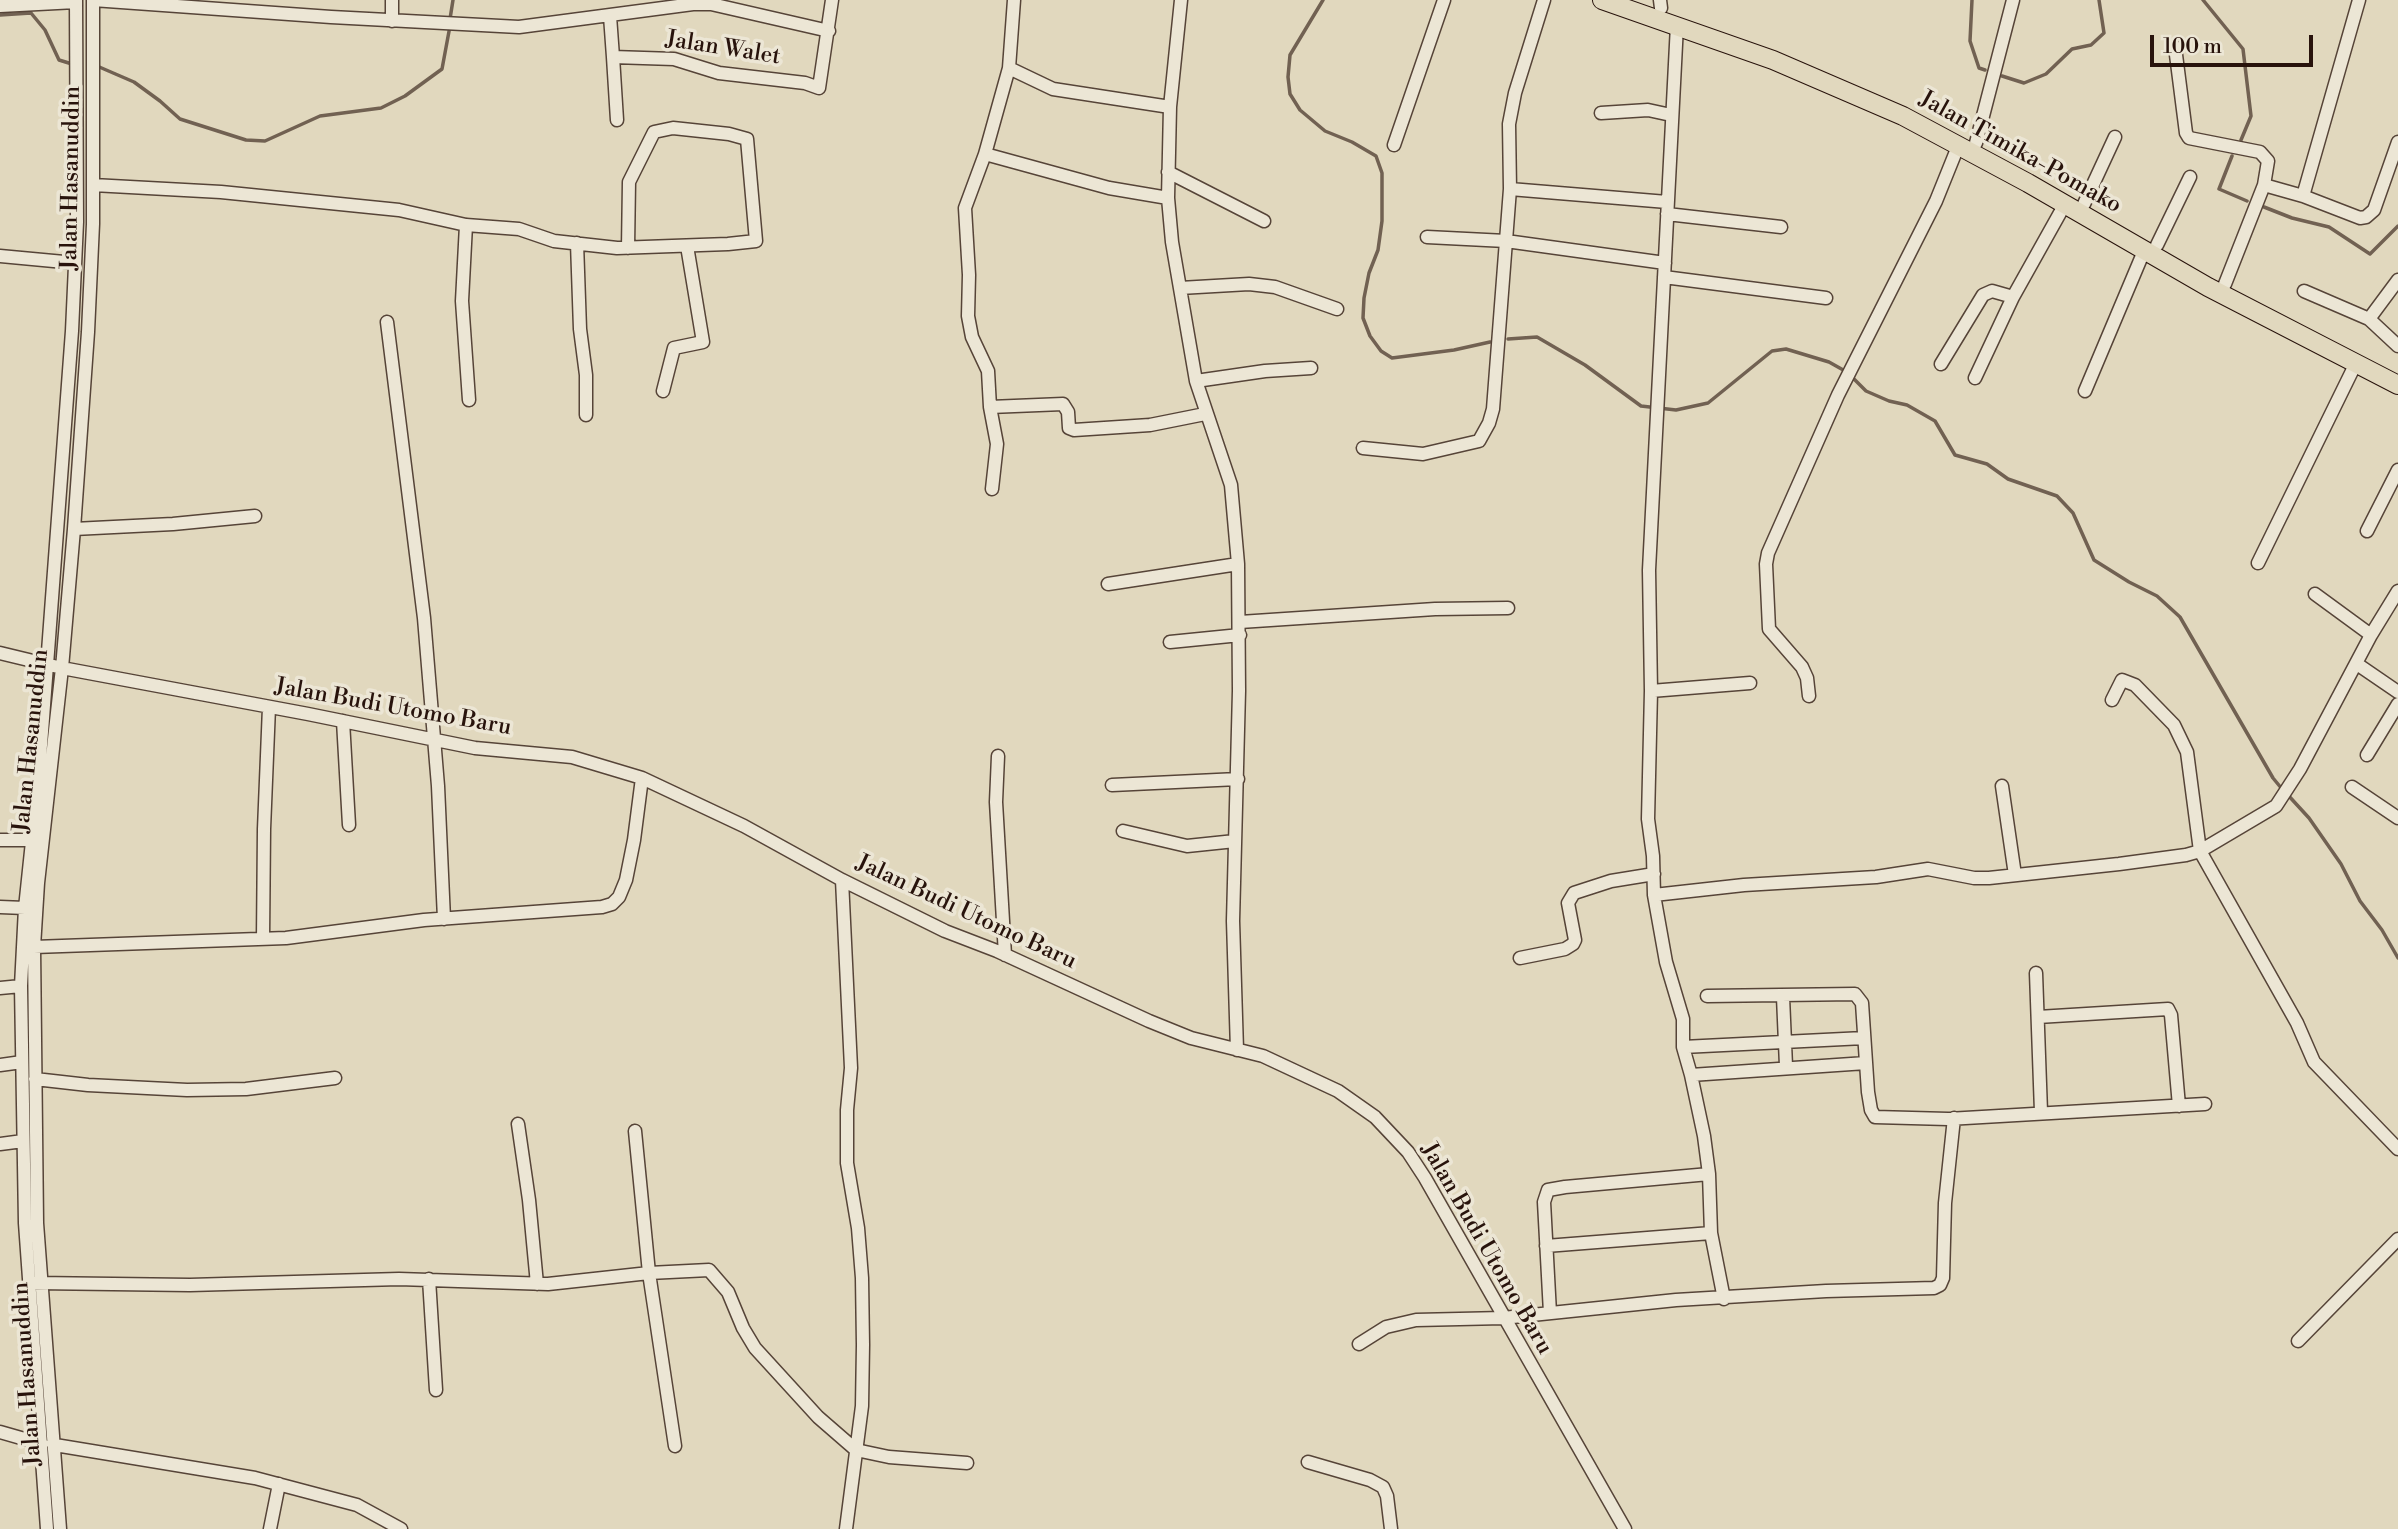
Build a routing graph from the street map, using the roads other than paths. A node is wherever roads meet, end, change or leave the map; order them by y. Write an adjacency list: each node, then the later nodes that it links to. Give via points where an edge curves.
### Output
1 (93, 0): 16 (street); 33 (street, Jalan Hasanuddin)
2 (392, 0): 16 (street)
3 (832, 0): 18 (street, Jalan Walet)
4 (1014, 0): 21 (street)
5 (1181, 0): 22 (street)
6 (1444, 0): 29 (street)
7 (1544, 0): 35 (street, via 1511,108)
8 (1602, 0): 17 (highway, Jalan Timika-Pomako)
9 (1637, 0): 13 (highway, Jalan Timika-Pomako)
10 (2013, 0): 28 (street)
11 (2359, 0): 36 (street)
12 (76, 1): 14 (street); 51 (street, Jalan Hasanuddin)
13 (1660, 4): 28 (highway, Jalan Timika-Pomako, via 1821,67 1907,107)
14 (0, 6)
15 (610, 16): 16 (street, via 519,27); 18 (street, via 711,4); 20 (street)
16 (392, 21)
17 (1677, 25): 24 (street); 28 (highway, Jalan Timika-Pomako, via 1815,76)
18 (829, 31): 20 (street, Jalan Walet, via 819,88 719,74 674,59)
19 (2175, 47): 34 (street, via 2186,134 2192,140 2264,155 2268,167)
20 (613, 57): 25 (street)
21 (1009, 68): 22 (street, via 1053,89); 30 (street)
22 (1170, 107): 31 (street)
23 (1601, 113): 24 (street, via 1648,110)
24 (1671, 115): 40 (street)
25 (617, 120)
26 (2115, 137): 39 (street)
27 (2398, 142): 36 (street, via 2374,210 2366,217)
28 (1968, 144): 38 (highway, Jalan Timika-Pomako); 39 (highway, Jalan Timika-Pomako, via 2033,173); 98 (street, via 1838,395 1768,553 1769,629 1801,667)
29 (1394, 145)
30 (985, 153): 37 (street, via 1109,188); 73 (street, via 965,208 968,316 972,337 988,370)
31 (1168, 172): 37 (street); 41 (street)
32 (2190, 177): 49 (street)
33 (93, 185): 42 (street, via 399,210); 80 (street, Jalan Hasanuddin, via 92,267)
34 (2264, 185): 36 (street); 54 (street)
35 (1510, 189): 40 (street); 45 (street)
36 (2302, 196)
37 (1168, 198): 55 (street)
38 (2065, 204): 49 (highway, Jalan Timika-Pomako); 57 (street)
39 (2084, 204): 49 (highway, Jalan Timika-Pomako)
40 (1667, 208): 43 (street); 52 (street)
41 (1264, 221)
42 (466, 225): 46 (street, via 519,229); 72 (street, via 462,301)
43 (1781, 227)
44 (1427, 237): 45 (street)
45 (1506, 240): 52 (street); 76 (street, via 1493,409 1479,441 1423,454)
46 (577, 243): 48 (street); 75 (street)
47 (687, 246): 48 (street); 48 (street, via 756,241 747,139 673,128 654,132 629,182); 70 (street, via 703,342 674,348)
48 (628, 248)
49 (2150, 248): 54 (highway, Jalan Timika-Pomako); 64 (highway, Jalan Timika-Pomako); 71 (street)
50 (0, 256): 51 (street)
51 (75, 263): 93 (street, Jalan Hasanuddin)
52 (1664, 270): 58 (street); 96 (street, via 1649,548)
53 (2398, 280): 60 (street)
54 (2225, 284): 66 (highway, Jalan Timika-Pomako)
55 (1180, 288): 59 (street, via 1275,287); 68 (street)
56 (2304, 291): 60 (street)
57 (2013, 297): 63 (street, via 1992,291 1983,295); 67 (street)
58 (1826, 298)
59 (1337, 309)
60 (2369, 319): 62 (street)
61 (387, 322): 103 (street, via 423,606)
62 (2398, 346)
63 (1941, 363)
64 (2356, 363): 69 (highway, Jalan Timika-Pomako); 82 (street)
65 (1311, 368): 68 (street)
66 (2398, 373)
67 (1975, 378)
68 (1196, 382): 74 (street)
69 (2398, 385)
70 (663, 391)
71 (2085, 391)
72 (469, 400)
73 (990, 407): 74 (street, via 1063,404 1069,428 1074,430 1150,425); 78 (street, via 997,444)
74 (1205, 414): 83 (street, via 1231,485)
75 (586, 415)
76 (1363, 448)
77 (2398, 470): 81 (street)
78 (992, 489)
79 (255, 516): 80 (street)
80 (74, 529): 94 (street, Jalan Hasanuddin)
81 (2367, 531)
82 (2258, 563)
83 (1238, 564): 84 (street); 88 (street)
84 (1108, 584)
85 (2398, 591): 89 (street)
86 (2315, 594): 89 (street)
87 (1508, 608): 88 (street, via 1434,609)
88 (1240, 629): 90 (street); 107 (street)
89 (2371, 635): 92 (street)
90 (1170, 642)
91 (0, 653): 93 (street, Jalan Budi Utomo Baru)
92 (2357, 664): 97 (street); 118 (street, via 2276,806)
93 (47, 665): 94 (street, Jalan Budi Utomo Baru); 116 (street, Jalan Hasanuddin)
94 (62, 668): 101 (street, Jalan Budi Utomo Baru); 122 (street, Jalan Hasanuddin)
95 (1750, 683): 96 (street)
96 (1651, 691): 119 (street, via 1648,813)
97 (2398, 692)
98 (1809, 696)
99 (2112, 700): 118 (street, via 2122,680 2135,685 2174,725 2187,752)
100 (2398, 704): 104 (street)
101 (269, 707): 102 (street, Jalan Budi Utomo Baru); 127 (street)
102 (343, 721): 103 (street, Jalan Budi Utomo Baru); 113 (street)
103 (434, 740): 106 (street, Jalan Budi Utomo Baru, via 572,757); 126 (street)
104 (2367, 755)
105 (998, 757): 129 (street, via 995,794)
106 (642, 778): 121 (street, Jalan Budi Utomo Baru, via 744,826); 126 (street, via 626,880 612,904)
107 (1238, 779): 108 (street); 117 (street)
108 (1112, 786)
109 (2002, 786): 120 (street)
110 (2352, 787): 112 (street)
111 (2398, 800): 112 (street)
112 (2394, 815)
113 (349, 825)
114 (1123, 831): 117 (street, via 1187,846)
115 (0, 840): 116 (street)
116 (31, 840): 122 (street, Jalan Hasanuddin)
117 (1235, 841): 140 (street)
118 (2200, 851): 120 (street); 156 (street, via 2297,1023 2314,1062)
119 (1654, 874): 123 (street); 130 (street, via 1574,893 1568,903 1573,944)
120 (2015, 875): 123 (street, via 1974,878 1928,869)
121 (842, 880): 129 (street, Jalan Budi Utomo Baru, via 945,931); 175 (street, via 852,1068 846,1163 862,1278 862,1406)
122 (33, 882): 125 (street, Jalan Hasanuddin); 128 (street, Jalan Hasanuddin)
123 (1654, 895): 139 (street, via 1666,962 1683,1019)
124 (0, 907): 125 (street)
125 (25, 908): 132 (street, Jalan Hasanuddin)
126 (444, 919): 127 (street)
127 (263, 939): 128 (street)
128 (34, 947): 147 (street, Jalan Hasanuddin)
129 (1005, 954): 140 (street, Jalan Budi Utomo Baru, via 1149,1021)
130 (1520, 958)
131 (2036, 973): 136 (street)
132 (21, 986): 133 (street); 141 (street, Jalan Hasanuddin)
133 (0, 988)
134 (1707, 996): 135 (street)
135 (1783, 997): 137 (street, via 1855,994 1862,1003); 138 (street)
136 (2038, 1017): 149 (street, via 2168,1009); 150 (street)
137 (1864, 1038): 138 (street); 142 (street)
138 (1784, 1042): 139 (street); 144 (street)
139 (1683, 1047): 145 (street)
140 (1237, 1051): 168 (street, Jalan Budi Utomo Baru, via 1263,1056 1338,1091 1375,1117 1425,1178)
141 (22, 1062): 143 (street); 154 (street, Jalan Hasanuddin)
142 (1866, 1063): 144 (street); 151 (street, via 1875,1116)
143 (0, 1065)
144 (1786, 1066): 145 (street)
145 (1691, 1075): 157 (street)
146 (335, 1077): 147 (street, via 200,1090)
147 (34, 1079): 164 (street, Jalan Hasanuddin)
148 (2205, 1104): 149 (street)
149 (2179, 1106): 150 (street)
150 (2042, 1112): 151 (street)
151 (1954, 1118): 166 (street, via 1940,1285)
152 (518, 1124): 165 (street)
153 (635, 1131): 161 (street)
154 (23, 1141): 155 (street); 163 (street, Jalan Hasanuddin)
155 (0, 1144)
156 (2398, 1149)
157 (1709, 1174): 158 (street); 160 (street, via 1548,1190 1544,1202)
158 (1711, 1233): 160 (street); 166 (street)
159 (2398, 1239): 169 (street)
160 (1546, 1246): 167 (street)
161 (649, 1273): 165 (street); 174 (street); 175 (street, via 709,1270 728,1292 755,1348 818,1417)
162 (429, 1279): 164 (street, via 190,1285); 165 (street); 171 (street)
163 (29, 1283): 164 (street); 173 (street, Jalan Hasanuddin)
164 (43, 1283): 173 (street, Jalan Hasanuddin)
165 (537, 1284)
166 (1724, 1299): 167 (street)
167 (1550, 1313): 168 (street)
168 (1503, 1318): 170 (street, via 1398,1323); 185 (street, Jalan Budi Utomo Baru)
169 (2298, 1341)
170 (1359, 1344)
171 (436, 1390)
172 (0, 1432): 173 (street)
173 (49, 1445): 178 (street); 180 (street, Jalan Hasanuddin); 181 (street, Jalan Hasanuddin)
174 (675, 1446)
175 (856, 1450): 177 (street); 183 (street)
176 (1308, 1462): 184 (street, via 1383,1488)
177 (967, 1463)
178 (279, 1484): 179 (street, via 357,1505); 182 (street)
179 (399, 1528)
180 (47, 1529)
181 (61, 1529)
182 (270, 1529)
183 (846, 1529)
184 (1391, 1529)
185 (1625, 1529)

